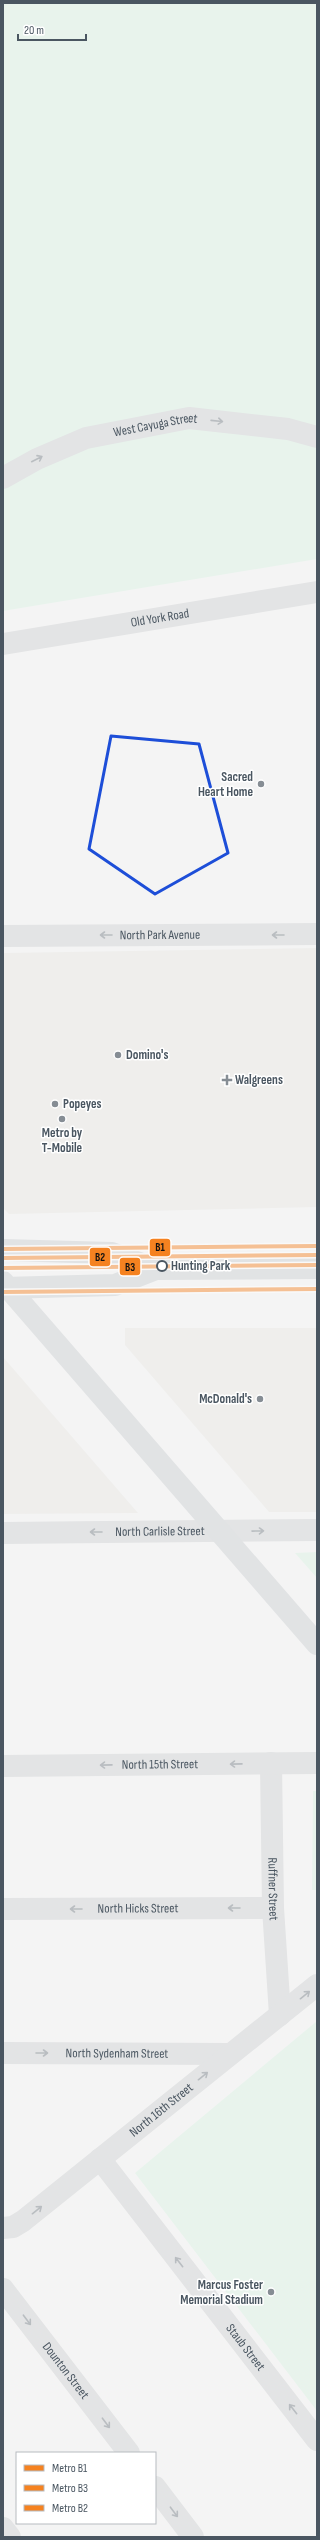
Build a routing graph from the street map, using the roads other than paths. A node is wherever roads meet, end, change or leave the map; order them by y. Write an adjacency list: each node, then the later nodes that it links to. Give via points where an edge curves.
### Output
1 (317, 437): 2 (street, West Cayuga Street, one-way to 1, via 86,438 189,418 288,429)
2 (3, 478)
3 (317, 592): 4 (street, Old York Road)
4 (3, 644)
5 (317, 934): 6 (street, North Park Avenue, one-way to 6)
6 (3, 936)
7 (3, 1250): 9 (main road, via 112,1253)
8 (317, 1268): 9 (main road)
9 (156, 1269): 10 (main road, via 115,1285)
10 (5, 1286): 12 (main road)
11 (317, 1530): 12 (street, North Carlisle Street, one-way to 11)
12 (219, 1531): 13 (street, North Carlisle Street, one-way to 13); 14 (main road)
13 (3, 1533)
14 (317, 1644)
15 (271, 1763): 16 (street, North 15th Street); 17 (street, North 15th Street, one-way to 17); 18 (street, Ruffner Street)
16 (317, 1763)
17 (3, 1766)
18 (273, 1908): 19 (street, North Hicks Street, one-way to 19); 21 (street, Ruffner Street)
19 (3, 1909)
20 (317, 1985): 21 (street, North 16th Street, one-way to 20)
21 (280, 2015): 23 (street, North 16th Street)
22 (3, 2053): 23 (street, North Sydenham Street, one-way to 23)
23 (230, 2054): 24 (street, North 16th Street, one-way to 23)
24 (100, 2160): 25 (street, North 16th Street, one-way to 24, via 12,2227 23,2221); 27 (street, Staub Street, one-way to 24)
25 (3, 2228)
26 (3, 2289): 28 (street, Dounton Street, one-way to 28)
27 (317, 2440)
28 (128, 2452)
29 (156, 2488): 32 (street, one-way to 32)
30 (3, 2528): 31 (street)
31 (10, 2537)
32 (193, 2537)

